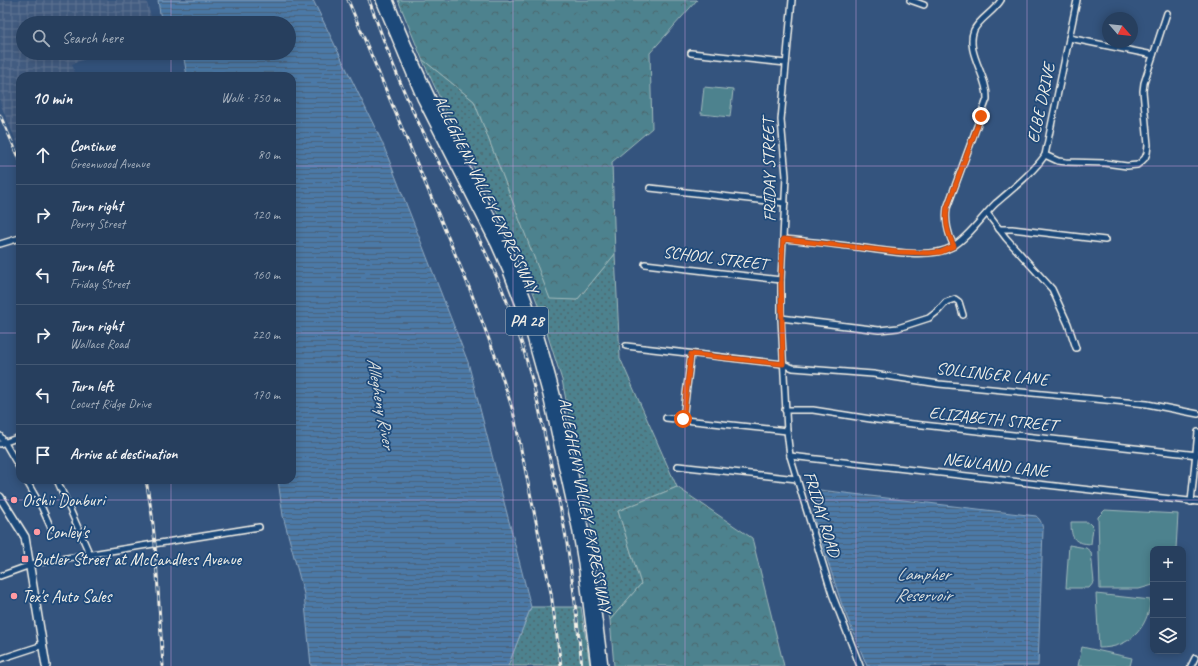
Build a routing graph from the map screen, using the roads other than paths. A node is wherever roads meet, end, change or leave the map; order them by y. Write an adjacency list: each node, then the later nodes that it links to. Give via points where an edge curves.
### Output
1 (381, 0): 59 (highway, ALLEGHENY VALLEY EXPRESSWAY / PA 28, via 422,98 508,270 529,326 548,395 576,527)
2 (388, 0): 60 (highway, ALLEGHENY VALLEY EXPRESSWAY / PA 28, via 436,110 508,253 550,371 583,521)
3 (792, 0): 12 (street, FRIDAY STREET)
4 (910, 0): 7 (street)
5 (1001, 0): 22 (street, via 978,24 972,36 973,50 986,88 987,99 947,208 946,220)
6 (1077, 0): 9 (street, ELBE DRIVE)
7 (924, 5)
8 (1167, 13): 11 (street)
9 (1069, 38): 11 (street); 13 (street, ELBE DRIVE)
10 (691, 53): 12 (street)
11 (1153, 55): 13 (street, via 1142,91 1148,145 1145,158 1141,162 1127,166 1066,162)
12 (786, 63): 15 (street, FRIDAY STREET, via 781,120 785,161)
13 (1045, 155): 16 (street, ELBE DRIVE)
14 (650, 188): 15 (street)
15 (785, 203): 19 (street, FRIDAY STREET)
16 (987, 213): 17 (street); 22 (street, ELBE DRIVE)
17 (1000, 229): 20 (street); 28 (street, via 1052,289)
18 (16, 239): 21 (street)
19 (783, 239): 22 (street, via 897,252 941,252); 24 (street, FRIDAY STREET)
20 (1105, 240)
21 (0, 244)
22 (954, 246)
23 (645, 264): 24 (street, SCHOOL STREET)
24 (781, 280): 26 (street, FRIDAY STREET)
25 (963, 315): 26 (street, via 959,302 955,299 946,302 930,318 898,328 879,330)
26 (781, 318): 30 (street, FRIDAY STREET)
27 (626, 346): 29 (street, SOLLINGER LANE)
28 (1076, 348)
29 (691, 354): 30 (street, SOLLINGER LANE); 34 (street)
30 (783, 364): 31 (street, FRIDAY ROAD); 32 (street, SOLLINGER LANE, via 793,368 873,374 939,384 1147,404)
31 (785, 410): 35 (street, FRIDAY ROAD); 40 (street, ELIZABETH STREET, via 813,410 877,420)
32 (1198, 414)
33 (666, 418): 34 (street)
34 (683, 419): 35 (street)
35 (787, 431): 41 (street, FRIDAY ROAD)
36 (1198, 432): 40 (street)
37 (0, 436): 39 (street)
38 (16, 439): 39 (street)
39 (3, 444): 42 (street)
40 (1197, 455): 48 (street)
41 (790, 456): 44 (street, FRIDAY ROAD); 48 (street, NEWLAND LANE)
42 (16, 463)
43 (678, 466): 44 (street)
44 (797, 479): 61 (street, FRIDAY ROAD, via 832,594)
45 (28, 484): 51 (street)
46 (59, 484): 52 (street)
47 (0, 497): 53 (main road, via 26,537)
48 (1191, 502): 49 (street, NEWLAND LANE)
49 (1198, 502)
50 (258, 527): 52 (street)
51 (51, 528)
52 (90, 555): 53 (street)
53 (31, 564): 54 (street); 55 (main road)
54 (0, 576)
55 (43, 645): 57 (street); 58 (main road)
56 (1195, 658): 62 (street)
57 (0, 659)
58 (46, 666)
59 (596, 666)
60 (603, 666)
61 (860, 666)
62 (1191, 666)

